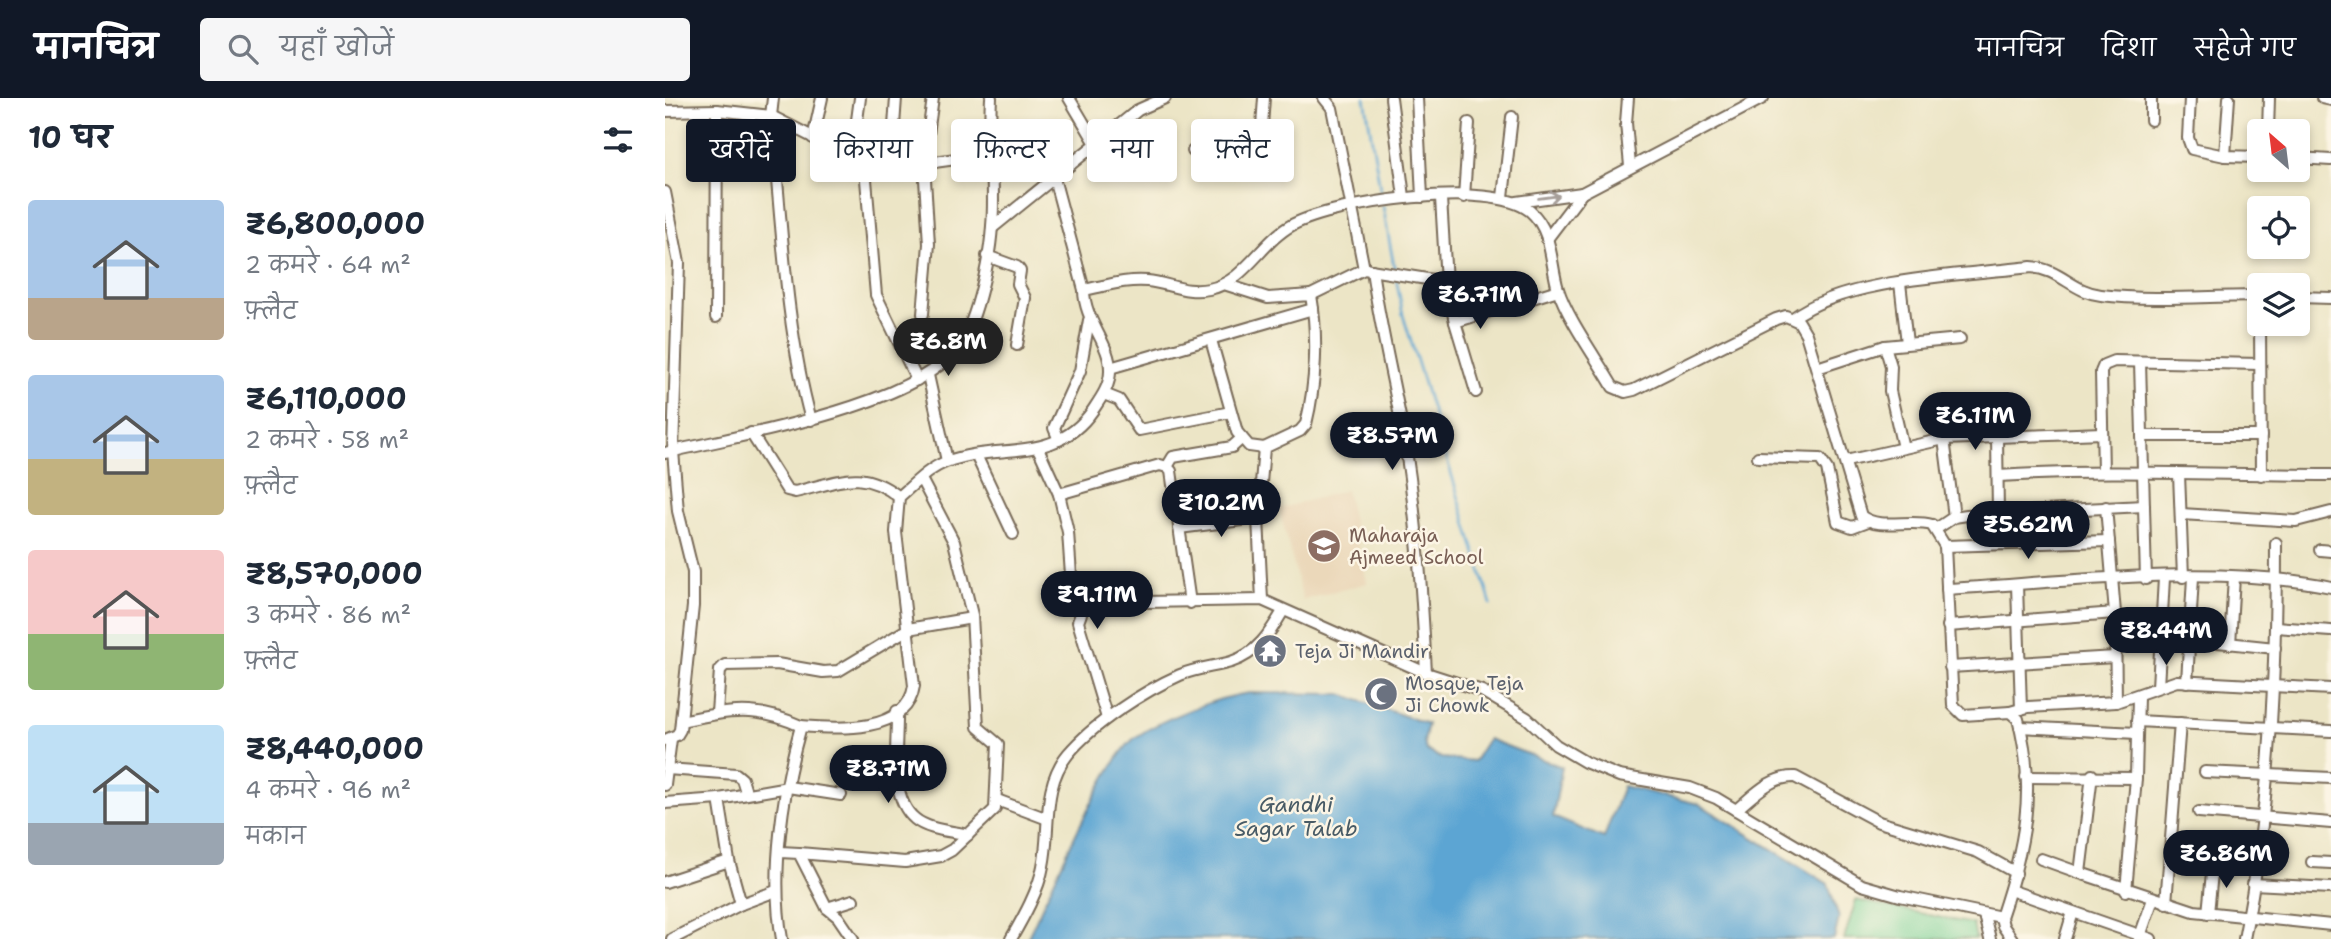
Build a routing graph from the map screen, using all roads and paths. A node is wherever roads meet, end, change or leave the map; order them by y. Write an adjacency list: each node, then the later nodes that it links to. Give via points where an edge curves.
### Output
1 (676, 98): 23 (street)
2 (773, 98): 24 (street)
3 (822, 98): 26 (street)
4 (860, 98): 27 (street)
5 (896, 98): 28 (street)
6 (933, 98): 29 (street)
7 (991, 98): 30 (street)
8 (1069, 98): 36 (street)
9 (1165, 98): 31 (street)
10 (1264, 98): 32 (street)
11 (1324, 98): 58 (street, via 1332,108)
12 (1391, 98): 54 (street)
13 (1417, 98): 55 (street)
14 (1628, 98): 44 (street)
15 (1763, 98): 44 (street)
16 (2151, 98): 34 (street)
17 (2190, 98): 39 (street, via 2188,138 2192,149)
18 (2229, 98): 39 (street)
19 (2269, 98): 33 (street)
20 (2322, 98): 21 (street)
21 (2331, 100)
22 (713, 106): 23 (street); 24 (street); 74 (street)
23 (670, 111)
24 (771, 116): 37 (street); 94 (street, via 789,312)
25 (1512, 117): 53 (street)
26 (818, 119)
27 (857, 119)
28 (894, 119)
29 (930, 119)
30 (992, 119)
31 (1125, 119)
32 (1262, 119)
33 (2268, 119)
34 (2151, 120)
35 (1469, 123): 52 (street)
36 (1087, 128)
37 (810, 136)
38 (1087, 149): 43 (street)
39 (2225, 156): 40 (street)
40 (2247, 157)
41 (2310, 158): 42 (street)
42 (2331, 159)
43 (1073, 161)
44 (1630, 166): 51 (street)
45 (866, 182): 90 (street, via 876,295)
46 (925, 182): 73 (street, via 929,253)
47 (993, 182): 59 (street)
48 (1049, 182): 59 (street)
49 (1055, 182): 66 (street)
50 (665, 192): 78 (street, via 679,263)
51 (1582, 193): 57 (street, one-way to 51); 60 (street)
52 (1464, 197): 53 (street); 56 (street)
53 (1503, 197): 57 (street)
54 (1401, 198): 55 (street); 58 (street)
55 (1422, 198): 56 (street)
56 (1441, 198): 63 (street)
57 (1517, 202): 60 (street, via 1532,212)
58 (1352, 205): 62 (street); 65 (street, via 1291,226)
59 (992, 228): 61 (street)
60 (1547, 239): 67 (street)
61 (987, 256): 84 (street, via 1020,271 1018,284 1025,298); 90 (street, via 971,321 960,345)
62 (1368, 269): 63 (street); 68 (street); 163 (street, via 1404,439)
63 (1446, 282): 77 (street)
64 (1900, 284): 69 (street, via 2031,267 2047,268 2100,295); 75 (street, via 1821,302); 83 (street)
65 (1224, 285): 66 (street, via 1187,291 1124,281); 68 (street, via 1268,298)
66 (1084, 290): 76 (street)
67 (1558, 290): 75 (street, via 1613,387 1625,392 1776,319); 77 (street)
68 (1311, 295): 72 (street)
69 (2247, 296)
70 (2310, 297): 71 (street)
71 (2331, 298)
72 (1313, 309): 82 (street); 104 (street, via 1314,366 1306,424)
73 (923, 314)
74 (716, 317)
75 (1793, 318): 88 (street, via 1807,334)
76 (1089, 320): 89 (street); 102 (street, via 1080,370 1053,428)
77 (1455, 322): 91 (street)
78 (678, 336): 80 (street); 106 (street)
79 (2260, 336): 87 (street)
80 (665, 337)
81 (1960, 339): 83 (street)
82 (1211, 340): 89 (street); 93 (street)
83 (1907, 343): 85 (street)
84 (1017, 345)
85 (1885, 346): 88 (street); 105 (street)
86 (2140, 362): 87 (street); 96 (street, via 2104,365); 98 (street)
87 (2260, 364): 99 (street)
88 (1817, 368): 110 (street)
89 (1110, 369): 92 (street)
90 (923, 377): 94 (street); 109 (street)
91 (1476, 392)
92 (1104, 394): 93 (street, via 1119,400 1139,430); 102 (street, via 1086,420)
93 (1231, 412): 100 (street)
94 (811, 420): 95 (street)
95 (751, 433): 106 (street); 120 (street, via 787,490 866,478 881,482)
96 (2102, 433): 97 (street); 113 (street)
97 (1997, 436): 101 (street); 117 (street)
98 (2142, 436): 99 (street); 112 (street)
99 (2260, 436): 115 (street)
100 (1241, 439): 104 (street, via 1249,446); 111 (street, via 1233,447 1173,457)
101 (1944, 439): 105 (street); 128 (street)
102 (1059, 440): 103 (street)
103 (1038, 448): 107 (street); 119 (street)
104 (1264, 448): 129 (street)
105 (1903, 448): 110 (street)
106 (669, 452): 123 (street)
107 (976, 455): 109 (street); 133 (street)
108 (1758, 457): 130 (street, via 1820,459 1827,469 1839,522 1852,527)
109 (947, 461): 118 (street)
110 (1846, 461): 130 (street, via 1858,506)
111 (1167, 467): 119 (street, via 1160,465); 131 (street)
112 (2143, 471): 113 (street); 114 (street); 121 (street)
113 (2103, 472): 117 (street)
114 (2179, 474): 115 (street); 126 (street)
115 (2261, 475): 116 (street)
116 (2331, 475)
117 (1998, 476): 125 (street)
118 (921, 479): 120 (street); 151 (street, via 954,542)
119 (1059, 494): 147 (street, via 1072,590)
120 (899, 497): 155 (street, via 896,532)
121 (2144, 506): 122 (street); 141 (street)
122 (2106, 508): 125 (street); 134 (street)
123 (678, 511): 127 (street); 174 (street, via 693,583)
124 (2331, 512): 126 (street, via 2296,521)
125 (1999, 514): 128 (street)
126 (2181, 514): 137 (street)
127 (665, 517)
128 (1954, 517): 132 (street)
129 (1258, 518): 131 (street); 146 (street)
130 (1868, 521): 132 (street, via 1920,521)
131 (1179, 528): 148 (street)
132 (1936, 529): 136 (street)
133 (1013, 534)
134 (2109, 541): 136 (street); 142 (street)
135 (2276, 543): 140 (street)
136 (1945, 546): 145 (street)
137 (2188, 577): 138 (street); 139 (street); 157 (street)
138 (2234, 577): 140 (street); 158 (street)
139 (2164, 578): 141 (street); 165 (street)
140 (2276, 578): 144 (street); 154 (street)
141 (2146, 579): 142 (street)
142 (2112, 580): 143 (street); 150 (street)
143 (2017, 585): 145 (street); 152 (street)
144 (2331, 587)
145 (1947, 589): 153 (street)
146 (1262, 600): 148 (street); 149 (street)
147 (1084, 603): 148 (street); 173 (street, via 1078,622)
148 (1190, 603)
149 (1283, 611): 163 (street); 173 (street, via 1253,651 1233,662 1179,675)
150 (2115, 613): 152 (street); 160 (street)
151 (972, 618): 155 (street); 194 (street, via 977,723 998,744)
152 (2018, 620): 153 (street); 161 (street)
153 (1948, 626): 162 (street)
154 (2276, 627): 156 (street); 159 (street)
155 (908, 629): 171 (street, via 913,696); 172 (street, via 838,671 777,664 725,665 720,670)
156 (2331, 632)
157 (2189, 639): 158 (street); 164 (street)
158 (2230, 643): 159 (street)
159 (2275, 648): 166 (street)
160 (2115, 657): 161 (street); 169 (street)
161 (2019, 664): 162 (street); 170 (street)
162 (1950, 667): 170 (street, via 1956,711 1970,716)
163 (1426, 673): 196 (street, via 1482,691 1585,762 1619,776 1690,788)
164 (2187, 682): 165 (street); 166 (street)
165 (2158, 687): 168 (street)
166 (2273, 687): 167 (street); 179 (street)
167 (2331, 688)
168 (2138, 696): 169 (street); 178 (street)
169 (2116, 702): 170 (street)
170 (2015, 710): 177 (street)
171 (897, 711): 176 (street, via 874,726); 201 (street, via 898,790 905,806 915,819)
172 (717, 713): 174 (street); 176 (street, via 757,711)
173 (1107, 718): 199 (street, via 1061,764)
174 (681, 721): 181 (street, via 677,735)
175 (2180, 723): 178 (street); 179 (street); 219 (street)
176 (801, 726): 190 (street)
177 (2020, 727): 178 (street); 186 (street)
178 (2137, 727): 187 (street)
179 (2270, 729): 180 (street); 185 (street)
180 (2331, 731)
181 (668, 739): 182 (street)
182 (667, 769): 189 (street); 191 (street, via 736,774)
183 (2205, 772): 185 (street)
184 (2092, 775): 186 (street); 187 (street); 210 (street)
185 (2266, 775): 188 (street); 198 (street)
186 (2026, 777): 209 (street, via 2028,807)
187 (2136, 778): 216 (street)
188 (2331, 778)
189 (665, 785)
190 (788, 787): 191 (street); 192 (street); 202 (street)
191 (745, 792): 193 (street)
192 (841, 795)
193 (719, 799): 195 (street); 205 (street)
194 (997, 800): 199 (street); 201 (street, via 995,809)
195 (665, 803)
196 (1736, 810): 209 (street, via 1771,782 1795,777 1879,822 1978,852); 224 (street, via 1861,885)
197 (2199, 812): 198 (street)
198 (2262, 816): 200 (street); 212 (street)
199 (1045, 818): 232 (street, via 1043,868)
200 (2331, 823)
201 (968, 835): 203 (street, via 941,856 905,862)
202 (780, 852): 203 (street); 215 (street)
203 (799, 853): 221 (street)
204 (2041, 859): 210 (street)
205 (729, 861): 211 (street); 220 (street)
206 (2312, 862): 208 (street)
207 (2213, 863): 223 (street)
208 (2331, 863)
209 (2016, 873): 214 (street)
210 (2080, 873): 216 (street)
211 (665, 881)
212 (2253, 884): 213 (street); 226 (street)
213 (2331, 888)
214 (2010, 890): 222 (street); 225 (street)
215 (776, 891): 220 (street); 230 (street)
216 (2126, 891): 217 (street)
217 (2153, 899): 219 (street); 228 (street)
218 (853, 900): 221 (street)
219 (2166, 903): 223 (street)
220 (741, 904): 229 (street)
221 (827, 908): 231 (street)
222 (2073, 912): 228 (street); 235 (street)
223 (2208, 914): 226 (street)
224 (1984, 915): 225 (street); 233 (street)
225 (2001, 917): 234 (street)
226 (2248, 919): 227 (street); 236 (street)
227 (2331, 925)
228 (2143, 938)
229 (672, 939)
230 (782, 939)
231 (853, 939)
232 (1011, 939)
233 (1990, 939)
234 (2012, 939)
235 (2065, 939)
236 (2244, 939)

